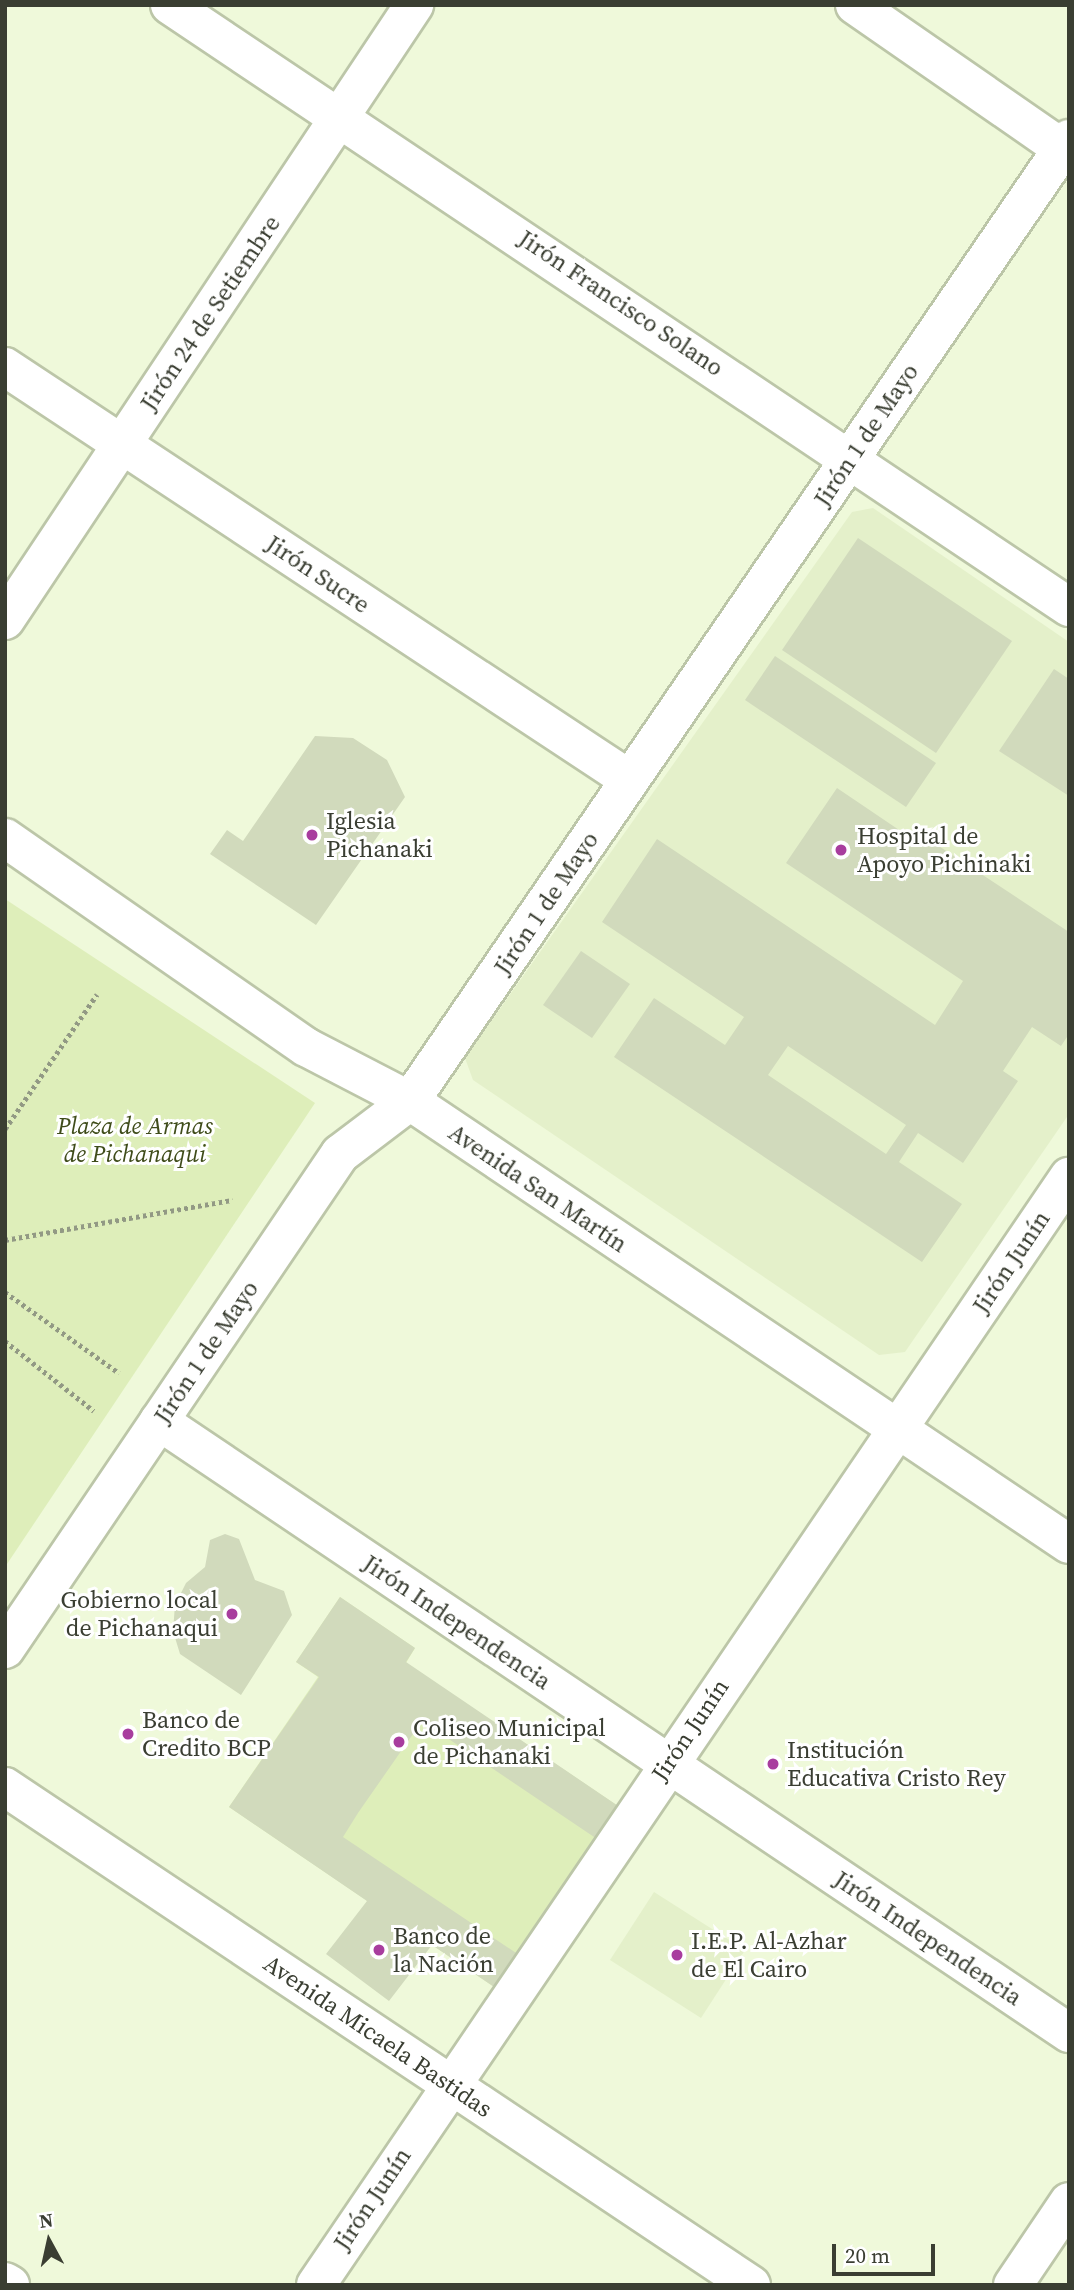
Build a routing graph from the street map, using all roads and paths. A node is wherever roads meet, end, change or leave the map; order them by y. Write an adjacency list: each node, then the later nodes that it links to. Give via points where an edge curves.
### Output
1 (170, 5): 4 (street, Jirón Francisco Solano)
2 (414, 5): 4 (street, Jirón 24 de Setiembre)
3 (855, 5): 5 (street)
4 (340, 117): 7 (street, Jirón 24 de Setiembre); 8 (street, Jirón Francisco Solano)
5 (1067, 147): 8 (street, Jirón 1 de Mayo)
6 (5, 367): 7 (street, Jirón Sucre)
7 (122, 444): 10 (street, Jirón 24 de Setiembre); 11 (street, Jirón Sucre)
8 (852, 456): 9 (street, Jirón Francisco Solano); 11 (street, Jirón 1 de Mayo)
9 (1069, 607)
10 (5, 620)
11 (630, 780): 14 (street, Jirón 1 de Mayo)
12 (5, 838): 14 (street, Avenida San Martín, via 306,1047)
13 (97, 994): 15 (path)
14 (410, 1101): 23 (street, Jirón 1 de Mayo, via 340,1154); 24 (street, Avenida San Martín)
15 (5, 1129)
16 (1069, 1177): 24 (street, Jirón Junín)
17 (233, 1200): 18 (path)
18 (5, 1240)
19 (5, 1292): 21 (path)
20 (5, 1340): 22 (path)
21 (119, 1374)
22 (94, 1411)
23 (159, 1422): 26 (street, Jirón 1 de Mayo); 27 (street, Jirón Independencia)
24 (896, 1429): 25 (street, Avenida San Martín); 27 (street, Jirón Junín)
25 (1069, 1544)
26 (5, 1649)
27 (667, 1763): 29 (street, Jirón Independencia); 30 (street, Jirón Junín)
28 (5, 1787): 30 (street, Avenida Micaela Bastidas)
29 (1069, 2033)
30 (449, 2084): 34 (street, Jirón Junín); 35 (street, Avenida Micaela Bastidas)
31 (1069, 2202): 36 (street)
32 (5, 2282): 33 (street)
33 (10, 2285)
34 (316, 2285)
35 (751, 2285)
36 (1013, 2285)

